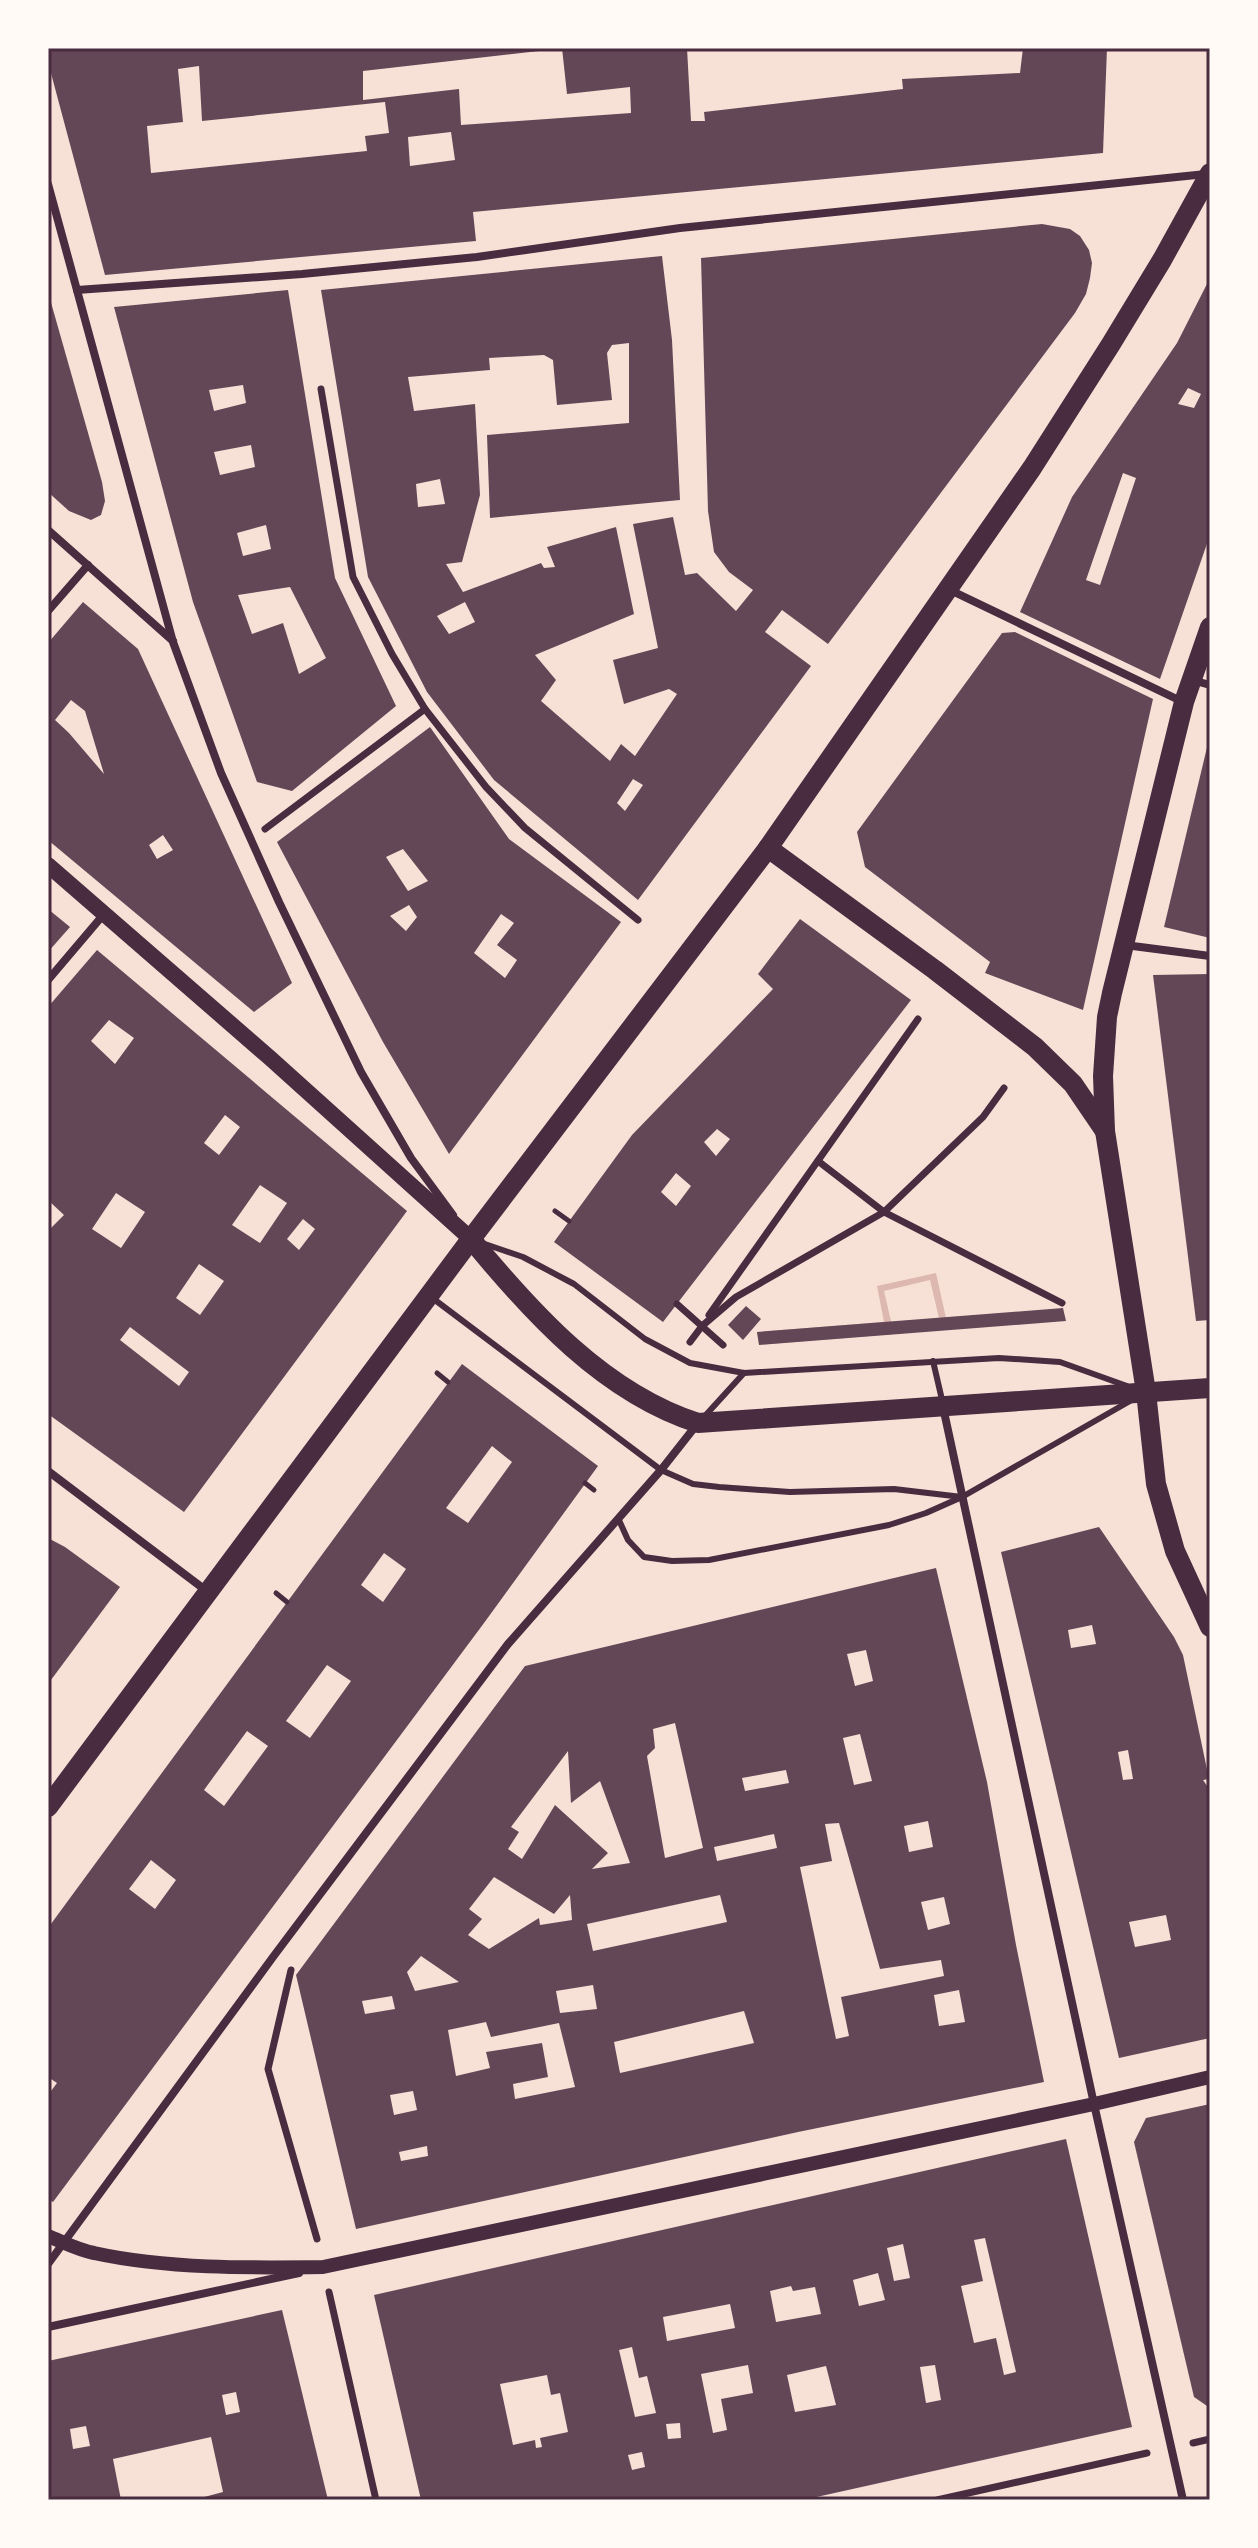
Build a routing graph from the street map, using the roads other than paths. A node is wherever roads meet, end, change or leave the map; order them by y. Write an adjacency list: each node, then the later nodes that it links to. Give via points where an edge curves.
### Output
1 (1210, 173): 3 (street, via 680,228 477,257); 7 (main road, via 1111,344)
2 (48, 184): 3 (street)
3 (77, 290): 10 (street)
4 (321, 389): 13 (street, via 353,577)
5 (48, 530): 6 (street)
6 (88, 565): 8 (street); 10 (street)
7 (949, 589): 12 (street); 15 (main road)
8 (48, 611)
9 (1210, 627): 11 (main road)
10 (173, 642): 27 (street, via 221,773 361,1072 411,1158)
11 (1201, 682): 12 (main road)
12 (1184, 702): 19 (main road)
13 (425, 709): 14 (street); 18 (street, via 525,828)
14 (265, 829)
15 (768, 848): 24 (main road, via 1035,1047 1073,1084); 27 (main road)
16 (48, 865): 17 (main road)
17 (104, 914): 21 (street); 27 (main road)
18 (638, 920)
19 (1124, 945): 20 (street); 24 (main road, via 1107,1017)
20 (1210, 956)
21 (48, 980)
22 (918, 1019): 25 (street)
23 (1004, 1088): 26 (street, via 983,1117)
24 (1105, 1131): 37 (main road)
25 (818, 1161): 26 (street); 31 (street)
26 (884, 1212): 29 (street); 31 (street, via 736,1297)
27 (471, 1239): 28 (main road); 35 (lane, via 523,1257 574,1284 645,1339 690,1363); 39 (main road, via 563,1341 644,1401)
28 (429, 1295): 40 (lane); 44 (main road)
29 (1062, 1303)
30 (677, 1304): 31 (street)
31 (702, 1326): 32 (street); 33 (street)
32 (690, 1342)
33 (723, 1345)
34 (933, 1361): 35 (lane); 37 (lane, via 1060,1362); 38 (lane)
35 (744, 1373): 39 (lane)
36 (1210, 1388): 37 (main road)
37 (1146, 1392): 38 (main road); 42 (lane); 45 (main road, via 1156,1484 1175,1551)
38 (943, 1407): 39 (main road); 42 (street)
39 (698, 1423): 40 (street)
40 (661, 1470): 42 (lane, via 693,1484 719,1487 790,1492 894,1489); 43 (street)
41 (48, 1471): 44 (street)
42 (962, 1497): 43 (lane, via 889,1525 709,1560 644,1557); 49 (street)
43 (618, 1518): 52 (street, via 508,1644)
44 (208, 1592): 46 (main road)
45 (1210, 1627)
46 (48, 1807)
47 (291, 1970): 51 (street, via 268,2069)
48 (1210, 2077): 49 (street)
49 (1094, 2104): 54 (street); 62 (street)
50 (48, 2236): 52 (street)
51 (317, 2239)
52 (64, 2243): 53 (street); 54 (street, via 92,2253 166,2263 233,2269)
53 (48, 2264)
54 (323, 2267): 56 (street)
55 (329, 2292): 60 (street)
56 (48, 2327)
57 (1210, 2439): 58 (street)
58 (1193, 2443)
59 (1147, 2453): 61 (street)
60 (376, 2500)
61 (937, 2500)
62 (1183, 2500)

